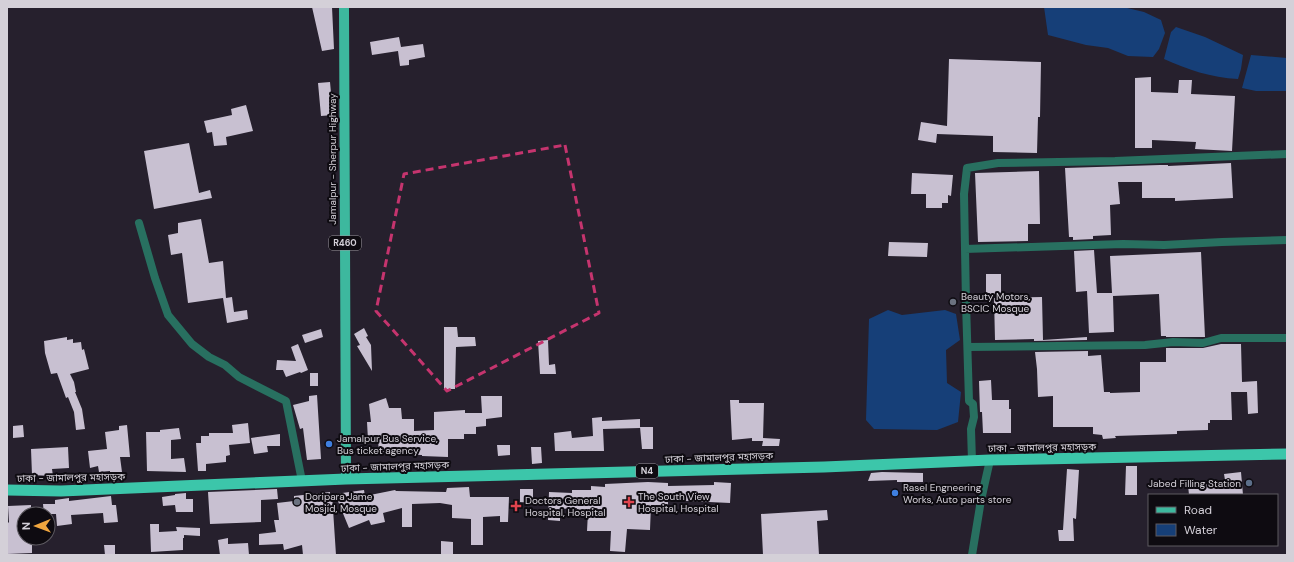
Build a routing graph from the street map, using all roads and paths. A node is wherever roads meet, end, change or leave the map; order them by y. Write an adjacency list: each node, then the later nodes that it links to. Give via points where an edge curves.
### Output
1 (344, 7): 11 (main road, Jamalpur - Sherpur Highway / R460)
2 (1287, 154): 5 (street, via 998,163 967,168 964,194)
3 (139, 223): 12 (street, via 168,315 192,344 209,357 225,365 239,377 286,401)
4 (1287, 240): 5 (street)
5 (965, 249): 7 (street)
6 (1287, 338): 7 (street, via 1221,338 1203,343 1173,342 1145,345)
7 (968, 347): 10 (street, via 969,401 973,404 974,417 971,429)
8 (1287, 454): 9 (highway, ঢাকা - জামালপুর মহাসড়ক / N4)
9 (990, 460): 10 (highway, ঢাকা - জামালপুর মহাসড়ক / N4); 14 (street)
10 (972, 461): 11 (highway, ঢাকা - জামালপুর মহাসড়ক / N4)
11 (346, 480): 12 (highway, ঢাকা - জামালপুর মহাসড়ক / N4)
12 (302, 481): 13 (highway, ঢাকা - জামালপুর মহাসড়ক / N4, via 61,491)
13 (7, 490)
14 (972, 555)

